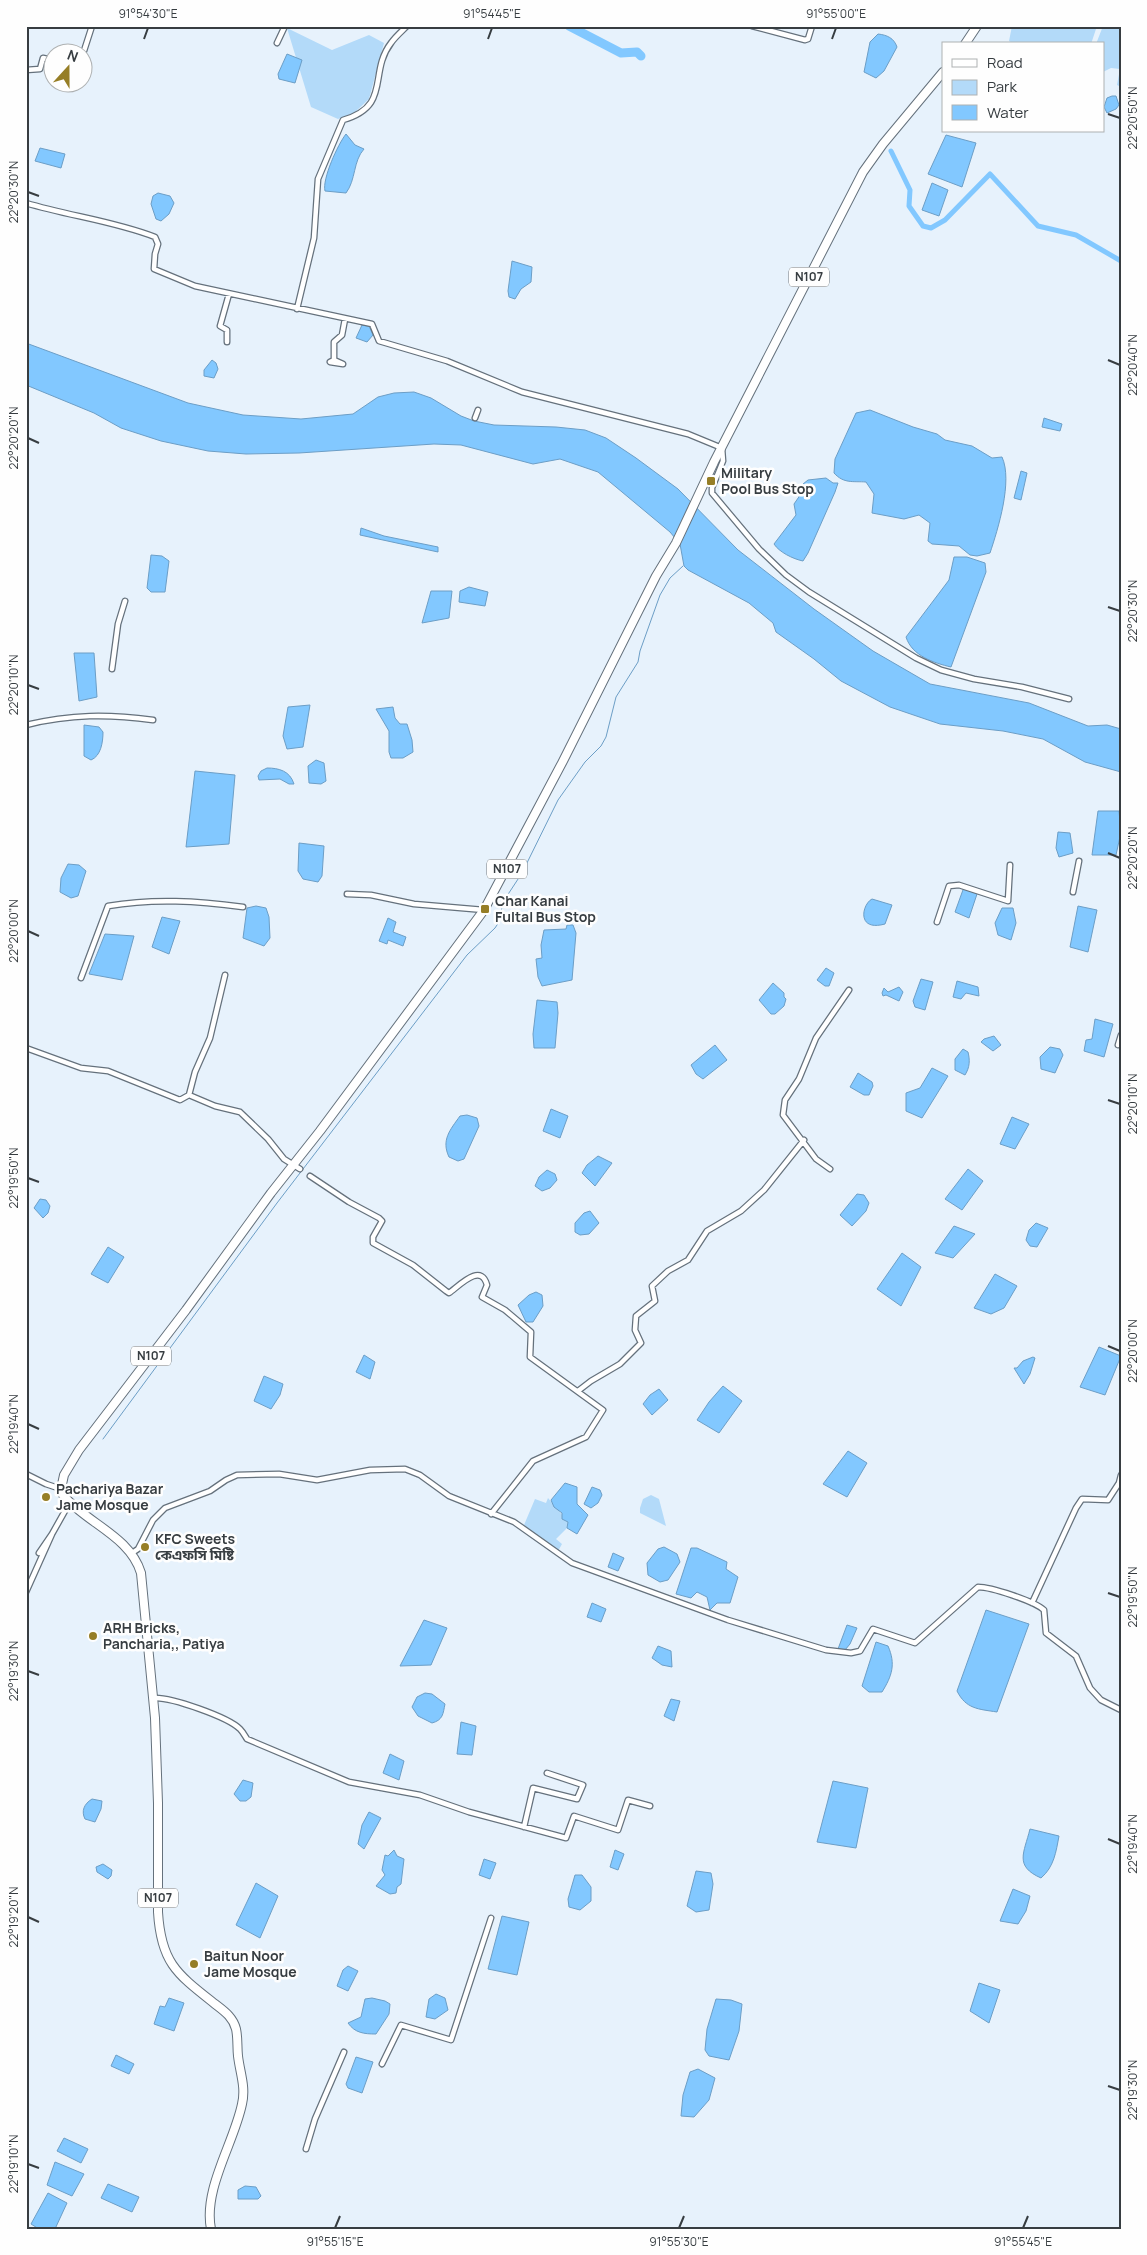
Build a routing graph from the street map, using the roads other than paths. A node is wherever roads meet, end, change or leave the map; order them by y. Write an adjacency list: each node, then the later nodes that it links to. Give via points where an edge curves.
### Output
1 (92, 26): 7 (street)
2 (285, 26): 9 (street)
3 (407, 26): 15 (street, via 390,43 372,102 359,115 343,120 318,179 314,238)
4 (752, 26): 5 (street, via 805,40)
5 (812, 26)
6 (977, 26): 8 (highway)
7 (87, 42)
8 (966, 42)
9 (277, 43)
10 (42, 62): 11 (street, via 40,69)
11 (26, 70)
12 (942, 73): 21 (highway, N107, via 863,172)
13 (26, 203): 14 (street, via 131,228 155,237 158,244 154,266 157,271 195,286)
14 (229, 294): 15 (street); 17 (street, via 220,326 227,330)
15 (297, 309): 16 (street)
16 (345, 319): 18 (street, via 342,335 334,342); 21 (street, via 372,324 378,341 447,361 522,392 688,434)
17 (227, 342)
18 (334, 360)
19 (478, 410): 20 (street)
20 (475, 418)
21 (722, 448): 24 (street, via 723,461 712,493 759,549 809,592 941,670); 32 (highway, N107, via 676,543)
22 (125, 601): 23 (street, via 118,624)
23 (112, 669)
24 (1068, 699)
25 (153, 720): 26 (street, via 83,715)
26 (26, 725)
27 (1079, 861): 29 (street)
28 (1010, 866): 33 (street, via 1008,901 959,885 949,886)
29 (1073, 892)
30 (347, 894): 32 (street)
31 (243, 907): 35 (street, via 190,900 135,901 108,906)
32 (484, 910): 42 (highway, N107)
33 (937, 922)
34 (225, 975): 40 (street, via 210,1038)
35 (81, 978)
36 (849, 990): 41 (street, via 816,1038 799,1078 785,1100 783,1115)
37 (1121, 1035): 38 (street)
38 (1118, 1045)
39 (26, 1048): 40 (street, via 81,1068 108,1071 180,1100)
40 (188, 1095): 42 (street, via 240,1112)
41 (804, 1140): 43 (street, via 816,1159); 45 (street, via 764,1190 741,1211 707,1231 688,1260 668,1271 652,1286 655,1301 636,1316 635,1330 641,1343 620,1364)
42 (297, 1167): 48 (highway, N107, via 246,1227 79,1450 64,1476)
43 (830, 1170)
44 (310, 1176): 45 (street, via 382,1221 373,1243 413,1266 449,1293 470,1276 482,1278 487,1285 482,1297 505,1310 531,1332 530,1357)
45 (578, 1391): 50 (street, via 603,1410 586,1437 533,1461)
46 (26, 1474): 48 (street)
47 (1121, 1475): 55 (street, via 1108,1500 1082,1499)
48 (61, 1489): 49 (highway, N107)
49 (70, 1502): 51 (street); 53 (highway, N107)
50 (491, 1514): 53 (street, via 449,1496 420,1475 405,1469 370,1470 317,1480 279,1474 237,1475 210,1491 165,1508 153,1520); 55 (street, via 522,1527 572,1563 728,1620 839,1653 860,1651 873,1629 917,1642 978,1588)
51 (52, 1534): 52 (street); 54 (street)
52 (39, 1553)
53 (132, 1553): 56 (highway, N107, via 139,1566 142,1583)
54 (26, 1592)
55 (1032, 1603): 57 (street, via 1044,1610 1046,1633 1076,1656 1096,1696)
56 (154, 1698): 60 (street, via 169,1698 218,1717 239,1728 247,1739 350,1782 420,1795); 65 (highway, N107, via 161,1940 179,1975 231,2018 236,2030 244,2084 240,2115 212,2200)
57 (1121, 1710)
58 (547, 1773): 60 (street, via 582,1784 577,1799 533,1788)
59 (650, 1806): 60 (street, via 628,1800 618,1830 574,1816 566,1838)
60 (524, 1828)
61 (491, 1918): 63 (street, via 451,2040 401,2024)
62 (344, 2052): 64 (street, via 315,2119)
63 (382, 2064)
64 (306, 2149)
65 (211, 2229)

